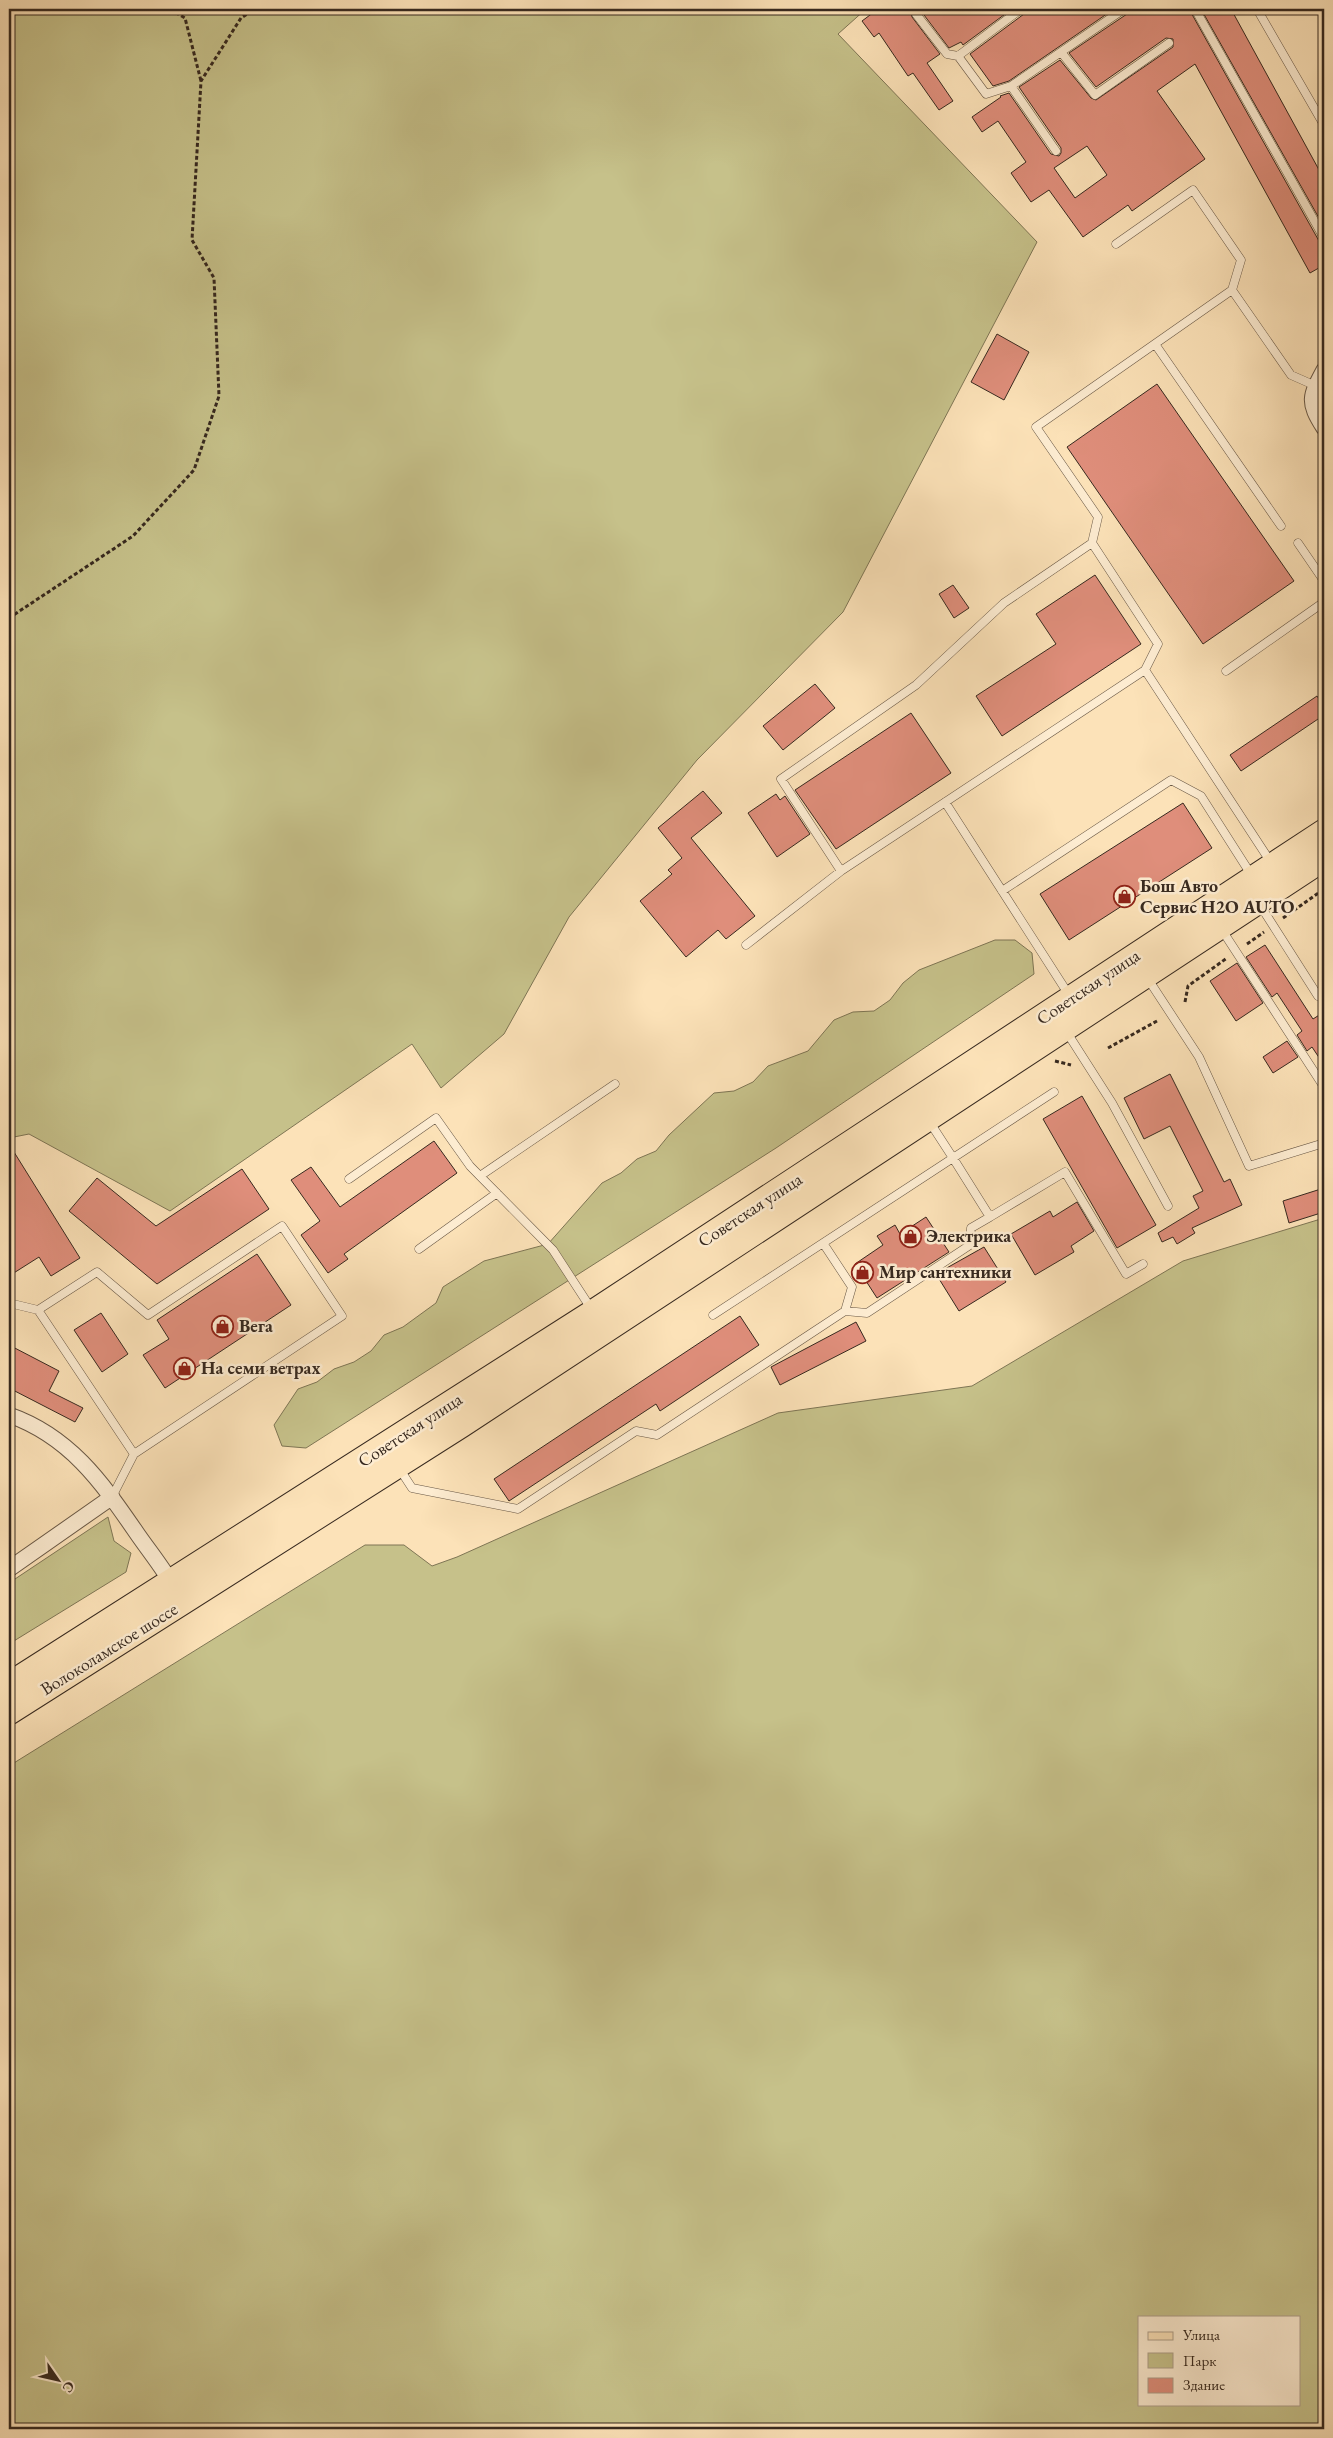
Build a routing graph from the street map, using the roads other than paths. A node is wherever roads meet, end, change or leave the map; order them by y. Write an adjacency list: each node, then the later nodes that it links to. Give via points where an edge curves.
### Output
1 (923, 9): 8 (lane, via 916,14 947,54)
2 (1021, 9): 8 (lane)
3 (1124, 9): 7 (lane)
4 (1196, 9): 12 (lane)
5 (1257, 9): 10 (lane)
6 (1169, 43): 7 (lane, via 1094,95)
7 (1062, 52): 9 (lane)
8 (958, 56): 9 (lane, via 986,94)
9 (1011, 86): 11 (lane)
10 (1324, 125)
11 (1056, 151)
12 (1324, 238)
13 (1116, 244): 14 (lane, via 1193,190 1241,260)
14 (1232, 290): 15 (lane); 17 (lane, via 1291,374)
15 (1155, 344): 19 (lane); 20 (lane, via 1036,427 1098,517)
16 (1324, 370): 17 (street)
17 (1316, 386): 18 (street, via 1312,395 1314,412)
18 (1324, 428)
19 (1281, 526)
20 (1092, 543): 24 (lane, via 1158,644); 29 (lane, via 1004,603 916,685 781,779)
21 (1298, 543): 22 (lane)
22 (1324, 581)
23 (1324, 602): 25 (lane)
24 (1145, 670): 26 (lane); 30 (lane)
25 (1226, 671)
26 (946, 802): 29 (lane); 31 (lane)
27 (1324, 832): 30 (main road, Советская улица)
28 (1324, 858): 30 (main road, Советская улица)
29 (841, 871): 33 (lane)
30 (1262, 881): 31 (lane, via 1201,796 1171,780); 32 (main road, Советская улица); 35 (lane, via 1273,925 1318,996); 36 (main road, Советская улица)
31 (1002, 891): 36 (lane)
32 (1220, 926): 34 (main road, Советская улица); 39 (lane)
33 (746, 945)
34 (1146, 975): 37 (main road, Советская улица); 42 (lane, via 1199,1057 1249,1166)
35 (1324, 992)
36 (1071, 998): 55 (main road, Советская улица)
37 (1065, 1029): 41 (main road, Советская улица); 47 (lane, via 1112,1103)
38 (615, 1084): 44 (lane)
39 (1324, 1087)
40 (1054, 1092): 43 (lane)
41 (928, 1119): 43 (lane); 59 (main road, Советская улица)
42 (1324, 1143)
43 (953, 1158): 48 (lane); 49 (lane)
44 (480, 1176): 45 (lane, via 436,1118); 46 (lane)
45 (349, 1179)
46 (497, 1193): 50 (lane); 55 (lane, via 553,1250)
47 (1168, 1206)
48 (990, 1217): 51 (lane, via 1065,1172 1126,1274); 54 (lane, via 971,1228 970,1245 867,1313)
49 (823, 1243): 54 (lane, via 852,1287); 56 (lane)
50 (419, 1249)
51 (1143, 1264)
52 (9, 1304): 53 (lane)
53 (38, 1310): 58 (lane); 58 (lane, via 97,1272 148,1315 282,1226 342,1316)
54 (845, 1311): 59 (lane, via 657,1435 636,1431 518,1509 412,1488)
55 (594, 1312): 62 (main road, Советская улица)
56 (713, 1315)
57 (9, 1415): 60 (street, via 37,1426 68,1449 95,1474)
58 (134, 1454): 60 (lane)
59 (398, 1466): 62 (main road, Советская улица)
60 (112, 1497): 61 (street); 62 (street)
61 (9, 1569)
62 (177, 1592): 63 (main road, Волоколамское шоссе); 64 (main road, Волоколамское шоссе)
63 (9, 1685)
64 (9, 1712)

